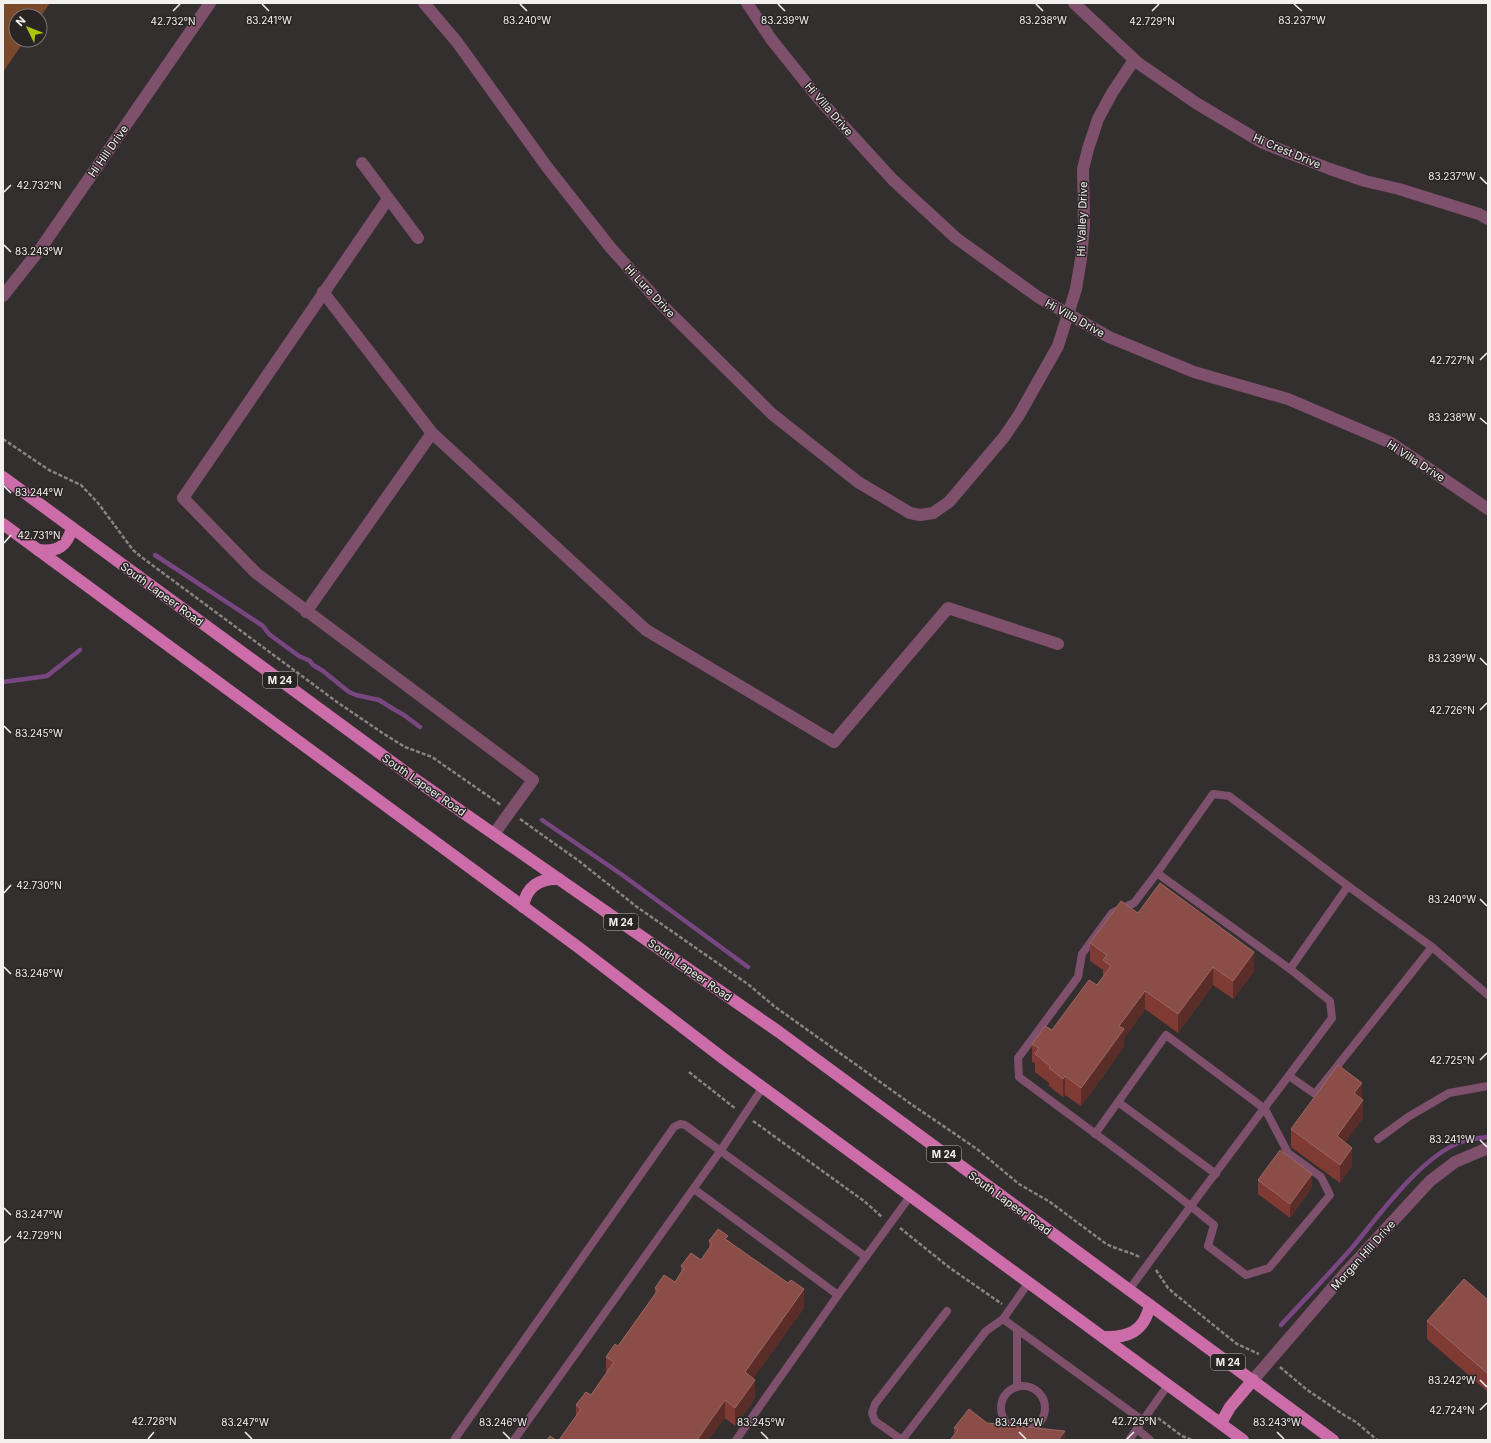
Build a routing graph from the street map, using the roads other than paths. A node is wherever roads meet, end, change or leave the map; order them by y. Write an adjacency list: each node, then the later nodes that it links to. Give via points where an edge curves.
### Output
1 (210, 3): 11 (street, Hi Hill Drive, via 41,248)
2 (424, 3): 16 (street, Hi Lure Drive, via 457,42 590,222 658,301 772,414 858,482 910,513)
3 (747, 3): 12 (street, Hi Villa Drive, via 771,39 819,98 893,180 956,238 1038,297)
4 (1074, 3): 5 (street, Hi Crest Drive)
5 (1134, 60): 8 (street, Hi Crest Drive, via 1196,104 1263,143 1365,181 1399,189); 12 (street, Hi Valley Drive, via 1098,119 1084,162 1081,259 1076,289)
6 (362, 163): 7 (street)
7 (388, 199): 9 (street); 10 (street)
8 (1488, 219)
9 (418, 238)
10 (323, 292): 13 (street); 20 (street, via 183,498 256,573)
11 (3, 296)
12 (1068, 314): 15 (street, Hi Villa Drive, via 1109,337 1194,372 1288,399 1391,443); 16 (street, Hi Valley Drive, via 1058,346 1004,437 949,502)
13 (432, 433): 20 (street); 21 (street, via 646,630 834,742 948,608)
14 (3, 477): 18 (main road, South Lapeer Road / M 24)
15 (1488, 509)
16 (933, 513)
17 (3, 524): 19 (main road)
18 (72, 528): 19 (main road, via 63,546 55,550); 22 (main road, South Lapeer Road / M 24, via 413,778)
19 (38, 550): 26 (main road)
20 (306, 612): 22 (street, via 533,780)
21 (1058, 644)
22 (494, 834): 24 (main road, South Lapeer Road / M 24)
23 (1157, 873): 25 (lane, via 1213,794 1229,796); 28 (lane); 35 (lane, via 1134,903 1112,913 1082,954 1078,977 1018,1058 1019,1077)
24 (559, 878): 26 (main road, via 542,880 534,885 528,892); 45 (main road, South Lapeer Road / M 24, via 779,1032)
25 (1348, 886): 27 (lane); 28 (lane)
26 (523, 907): 32 (main road)
27 (1432, 947): 29 (lane); 30 (lane, via 1315,1094)
28 (1290, 969): 30 (lane, via 1330,1001 1332,1018)
29 (1488, 995)
30 (1289, 1076): 34 (lane)
31 (1488, 1086): 36 (lane, via 1449,1093 1408,1117)
32 (763, 1087): 38 (lane); 41 (main road)
33 (1118, 1102): 34 (lane, via 1166,1035); 35 (lane); 39 (lane)
34 (1265, 1109): 39 (lane); 42 (lane, via 1288,1153 1321,1177 1330,1195 1269,1268 1246,1275 1208,1246 1214,1225)
35 (1095, 1134): 42 (lane)
36 (1378, 1139)
37 (1488, 1148): 52 (street, Morgan Hill Drive, via 1454,1162 1430,1181)
38 (721, 1150): 40 (lane); 43 (lane); 58 (lane, via 685,1125 674,1127)
39 (1216, 1174): 42 (lane)
40 (694, 1189): 46 (lane); 59 (lane)
41 (911, 1195): 43 (lane); 44 (main road)
42 (1191, 1206): 45 (lane)
43 (866, 1257): 46 (lane)
44 (1029, 1282): 49 (lane); 51 (main road)
45 (1128, 1290): 47 (main road, South Lapeer Road / M 24)
46 (838, 1295): 60 (lane)
47 (1150, 1305): 51 (main road, via 1147,1316 1136,1330 1116,1338); 52 (main road, South Lapeer Road / M 24)
48 (947, 1311): 49 (lane, via 875,1404 872,1413 875,1421 902,1440 986,1331)
49 (1003, 1319): 50 (lane)
50 (1017, 1330): 54 (lane); 55 (lane)
51 (1102, 1337): 53 (main road)
52 (1252, 1380): 56 (main road); 64 (main road, South Lapeer Road / M 24)
53 (1168, 1385): 55 (lane); 56 (main road)
54 (1017, 1387): 54 (lane, via 1036,1391 1044,1403 1045,1411 1038,1424 1025,1430 1010,1427 1002,1415 1002,1401 1010,1390)
55 (1142, 1420): 57 (lane)
56 (1221, 1423): 63 (main road)
57 (1137, 1429): 61 (lane); 62 (lane)
58 (454, 1440)
59 (514, 1440)
60 (736, 1440)
61 (1129, 1440)
62 (1150, 1440)
63 (1244, 1440)
64 (1333, 1440)

